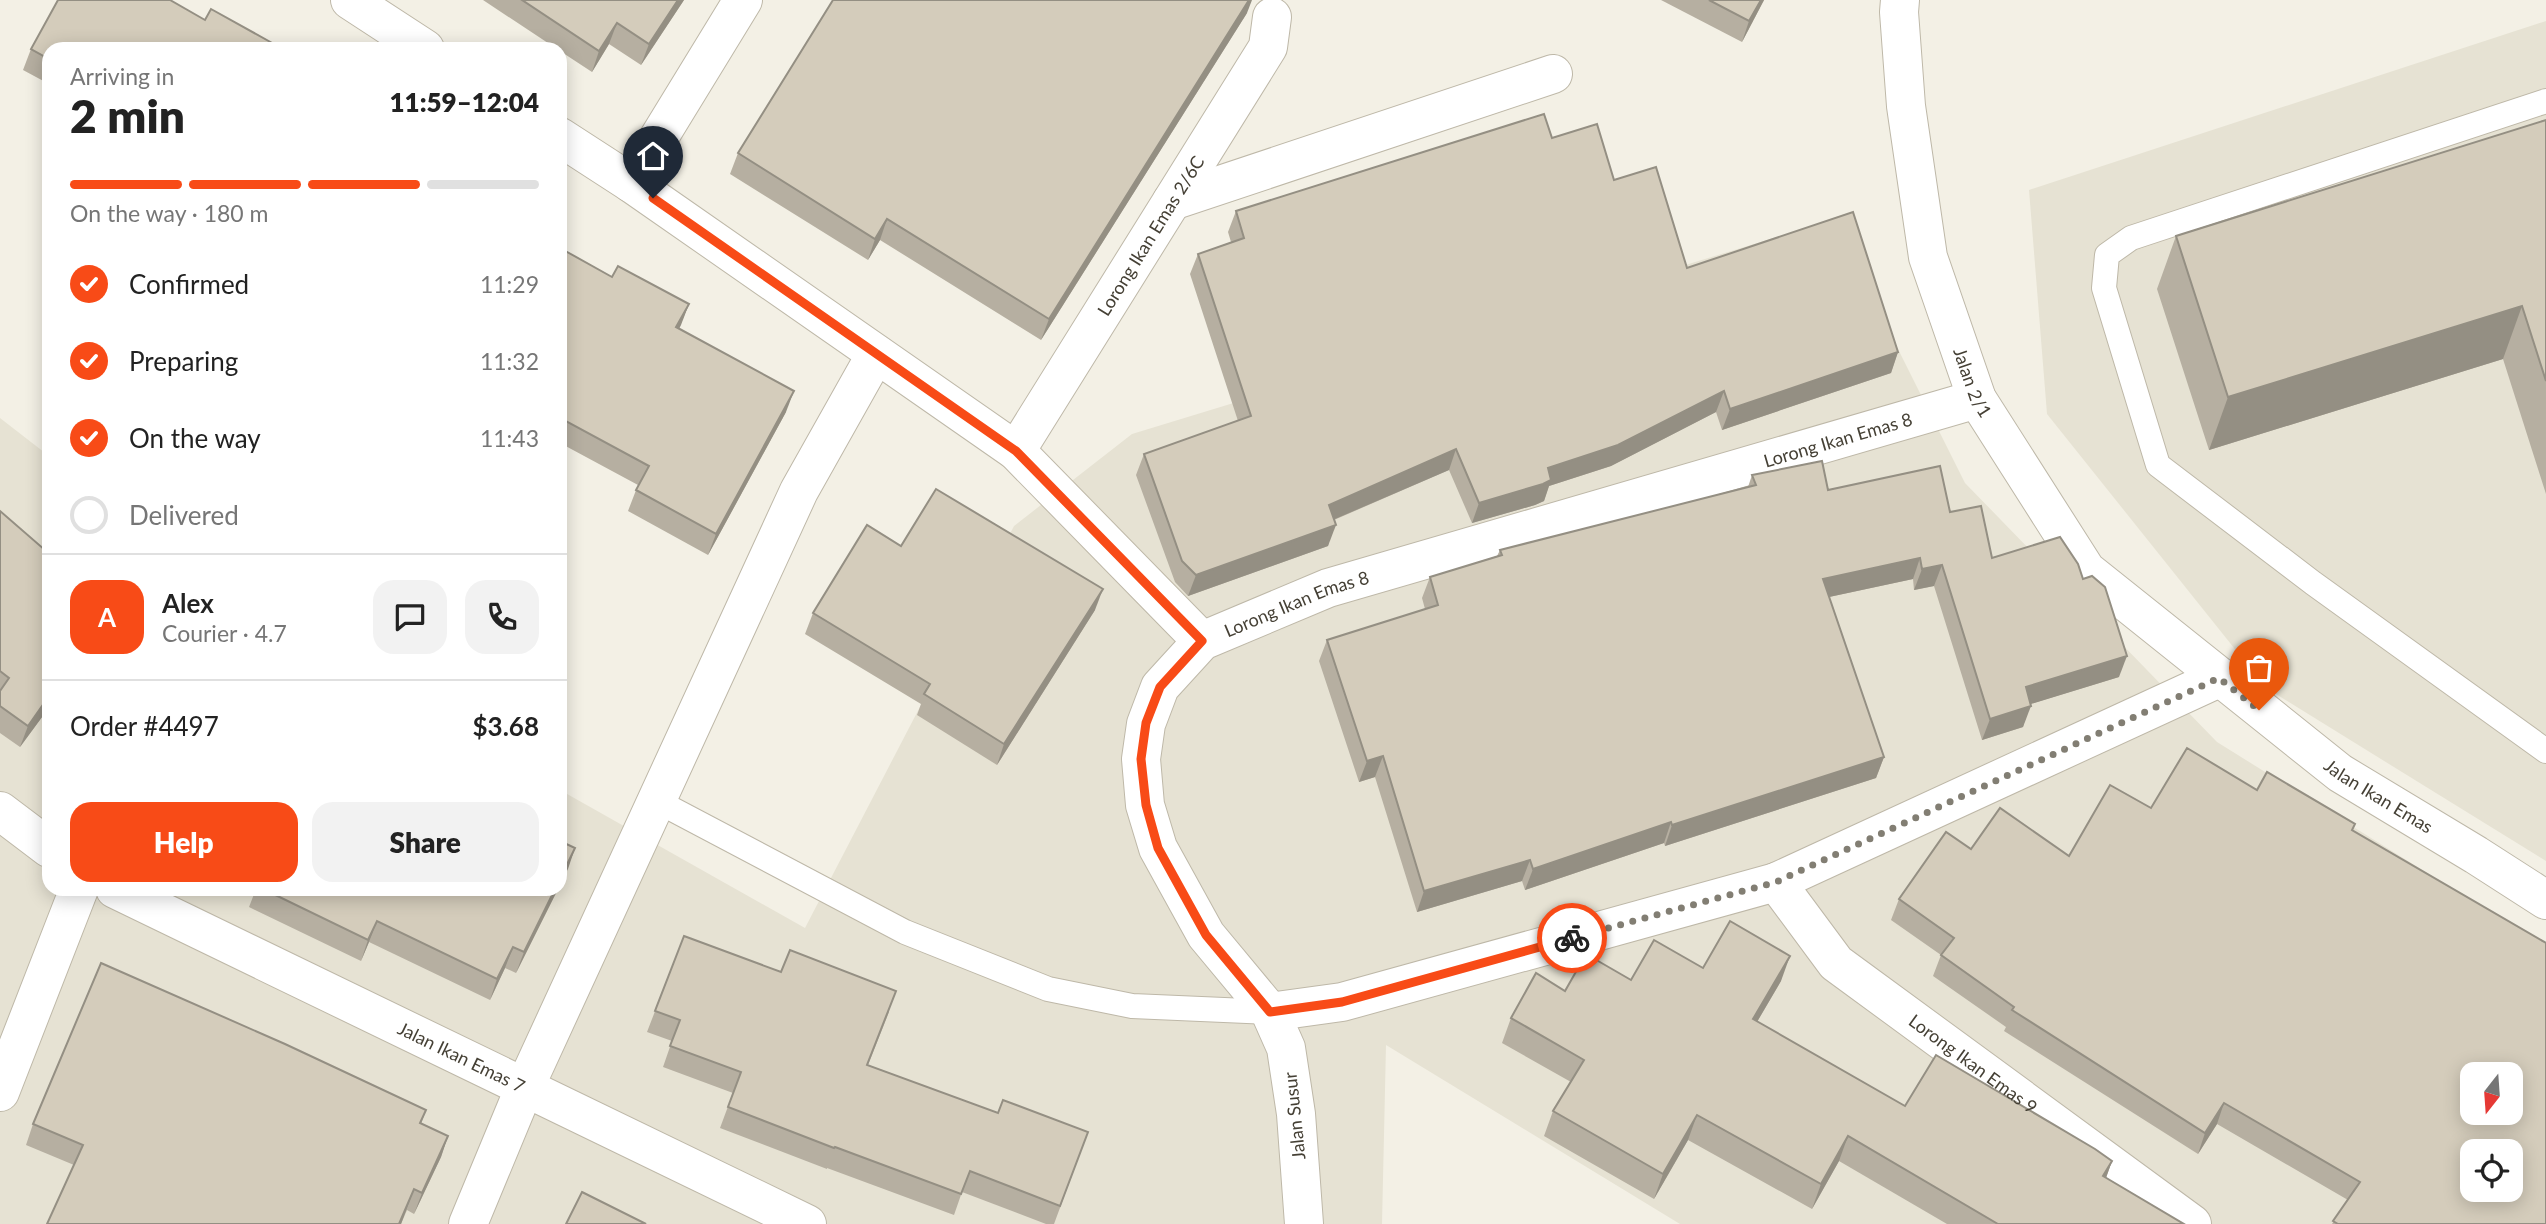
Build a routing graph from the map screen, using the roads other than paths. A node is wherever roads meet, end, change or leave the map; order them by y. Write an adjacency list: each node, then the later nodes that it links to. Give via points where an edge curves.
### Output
1 (350, 0): 5 (street)
2 (743, 0): 9 (street)
3 (1900, 0): 12 (street, Jalan 2/1, via 1906,106 1928,257)
4 (1265, 8): 10 (street, Lorong Ikan Emas 2/6C, via 1268,47)
5 (414, 42)
6 (1553, 74): 10 (street)
7 (2546, 101): 16 (lane, via 2131,238 2107,255 2104,288 2158,465)
8 (567, 141): 9 (street, Lorong Ikan Emas 8)
9 (631, 183): 11 (street, Lorong Ikan Emas 8)
10 (1172, 201): 13 (street, Lorong Ikan Emas 2/6C)
11 (876, 354): 13 (street, Lorong Ikan Emas 8); 17 (street, via 799,491)
12 (1977, 399): 14 (street, Lorong Ikan Emas 8, via 1328,589); 15 (street, Jalan 2/1, via 2086,570)
13 (1016, 451): 14 (street, Lorong Ikan Emas 8)
14 (1202, 641): 24 (street, Jalan Susur, via 1160,687 1146,723 1141,759 1146,805 1158,848 1206,935)
15 (2219, 678): 20 (street); 23 (street, Jalan Ikan Emas, via 2340,773)
16 (2546, 751)
17 (655, 800): 24 (lane, via 905,932 1048,989 1132,1006); 25 (street)
18 (0, 811): 19 (street)
19 (42, 843)
20 (1776, 882): 24 (street, via 1342,1002); 30 (street, Lorong Ikan Emas 9, via 1836,963)
21 (76, 896): 26 (street)
22 (129, 896): 25 (street, Jalan Ikan Emas 7)
23 (2546, 900)
24 (1270, 1012): 29 (street, Jalan Susur, via 1286,1048)
25 (524, 1089): 27 (street); 28 (street, Jalan Ikan Emas 7)
26 (0, 1092)
27 (468, 1224)
28 (807, 1224)
29 (1304, 1224)
30 (2192, 1224)

